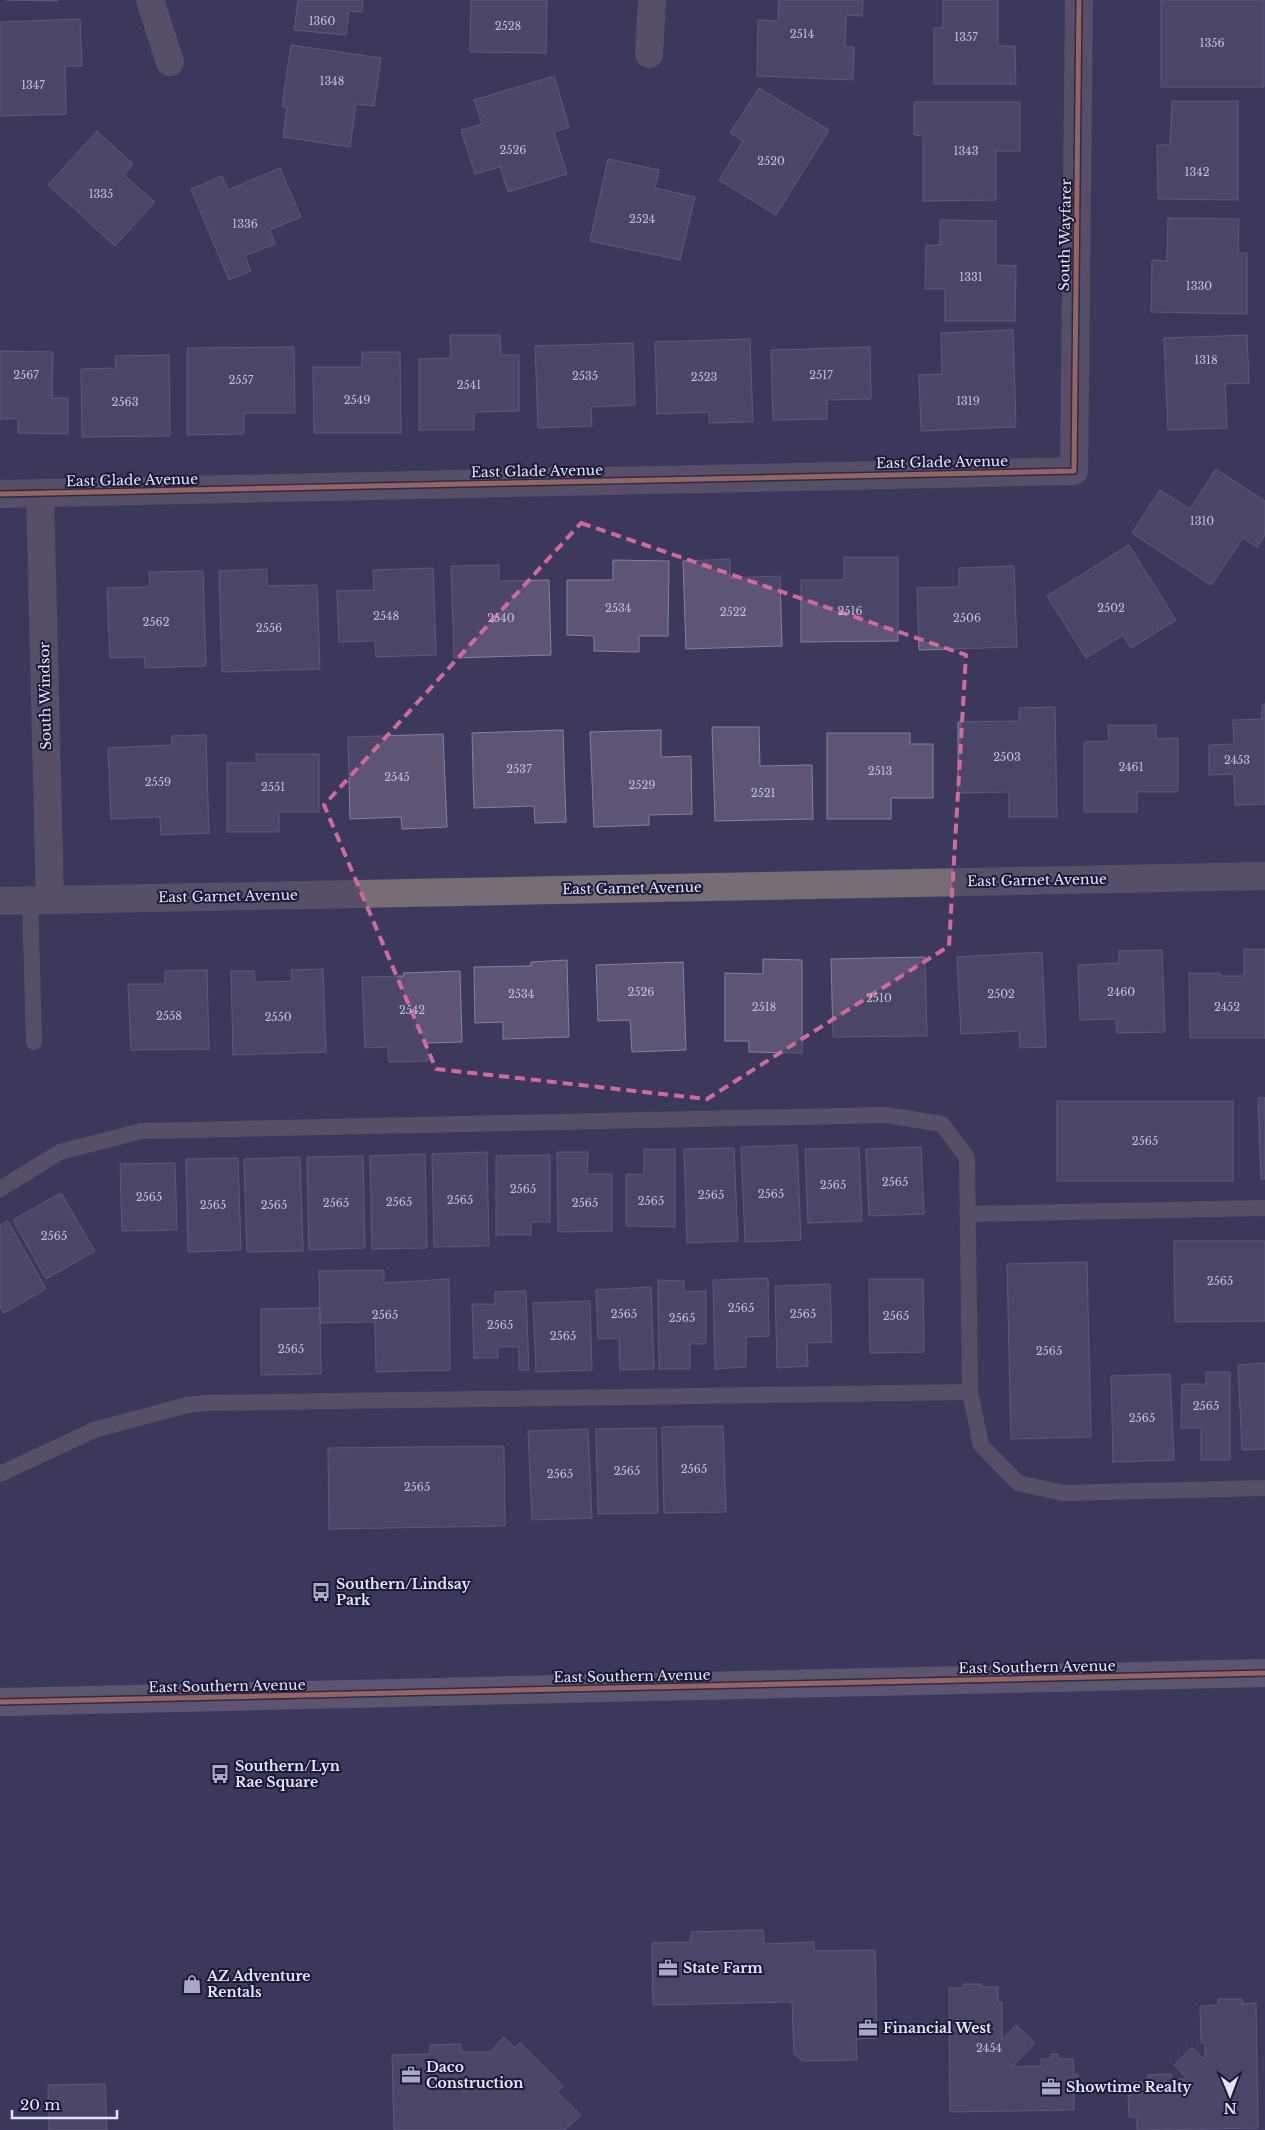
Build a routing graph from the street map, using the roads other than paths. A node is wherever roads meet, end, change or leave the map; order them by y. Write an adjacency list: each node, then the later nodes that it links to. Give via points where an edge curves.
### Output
1 (150, 0): 5 (street)
2 (652, 0): 4 (street)
3 (1079, 0): 6 (street, South Wayfarer)
4 (649, 54)
5 (170, 62)
6 (1074, 471): 7 (street, East Glade Avenue)
7 (40, 493): 8 (street, East Glade Avenue); 10 (street, South Windsor)
8 (0, 494)
9 (1265, 876): 10 (street, East Garnet Avenue)
10 (40, 900): 11 (street, East Garnet Avenue); 12 (lane)
11 (0, 901)
12 (34, 1042)
13 (0, 1189): 15 (lane, via 60,1152 141,1131 886,1115 942,1124 967,1158)
14 (1265, 1208): 15 (lane)
15 (969, 1214): 16 (lane)
16 (970, 1392): 17 (lane, via 206,1403 187,1405 94,1430); 18 (lane, via 982,1445 1018,1483 1063,1493)
17 (0, 1474)
18 (1265, 1488)
19 (1265, 1673): 20 (main road, East Southern Avenue)
20 (0, 1702)

